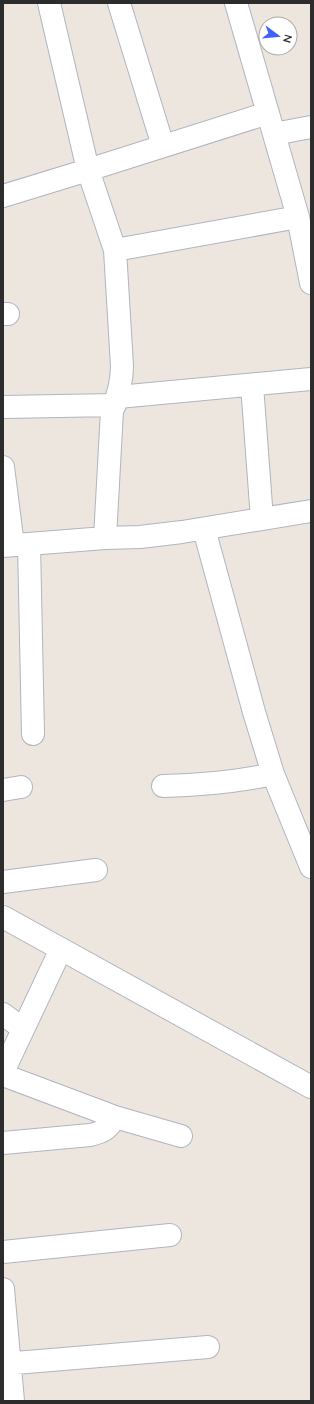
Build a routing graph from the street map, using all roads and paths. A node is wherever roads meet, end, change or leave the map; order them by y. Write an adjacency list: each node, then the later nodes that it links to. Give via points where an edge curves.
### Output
1 (49, 3): 8 (street)
2 (118, 3): 7 (street)
3 (236, 3): 4 (street)
4 (268, 113): 6 (street); 7 (street)
5 (311, 127): 6 (street)
6 (274, 134): 10 (street)
7 (163, 146): 8 (street)
8 (88, 170): 9 (street); 11 (street)
9 (3, 196)
10 (298, 217): 11 (street); 12 (street)
11 (115, 250): 15 (street, via 122,366 122,384)
12 (311, 283)
13 (311, 379): 14 (street)
14 (252, 385): 15 (street); 19 (street)
15 (116, 401): 16 (street); 21 (street, via 112,411)
16 (3, 408)
17 (3, 467): 22 (street)
18 (311, 511): 19 (street)
19 (262, 519): 20 (street)
20 (204, 529): 21 (street, via 140,537); 24 (street, via 254,712)
21 (105, 538): 22 (street)
22 (15, 545): 23 (street)
23 (33, 734)
24 (274, 774): 25 (street, via 223,783); 26 (street)
25 (163, 786)
26 (311, 867)
27 (96, 870): 28 (street)
28 (3, 882)
29 (3, 917): 30 (street)
30 (61, 949): 32 (street); 35 (street)
31 (3, 1014): 32 (street)
32 (23, 1028): 33 (street)
33 (3, 1072)
34 (3, 1075): 36 (street)
35 (311, 1087)
36 (115, 1117): 37 (street); 38 (street, via 102,1132 90,1135)
37 (181, 1136)
38 (3, 1143)
39 (170, 1235): 40 (street)
40 (3, 1252)
41 (3, 1289): 43 (street)
42 (208, 1346): 43 (street)
43 (6, 1364): 44 (street)
44 (13, 1401)

